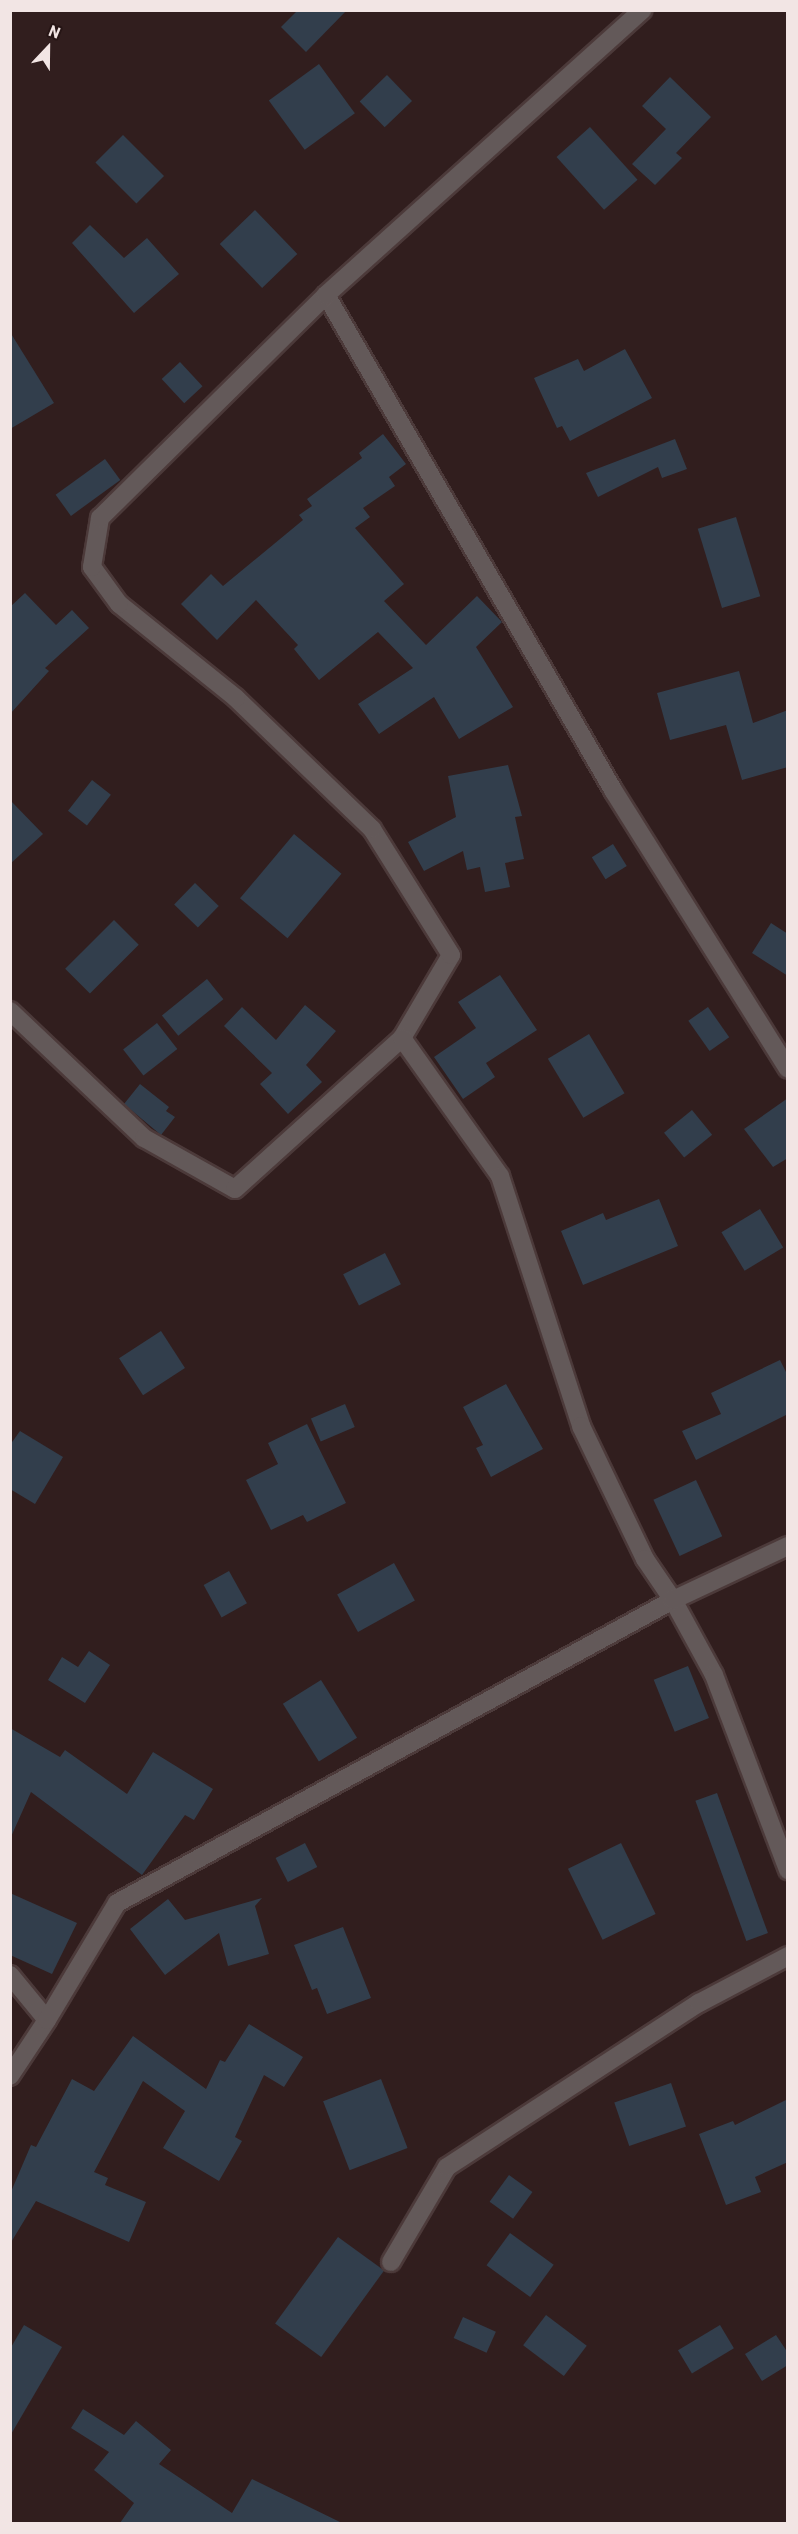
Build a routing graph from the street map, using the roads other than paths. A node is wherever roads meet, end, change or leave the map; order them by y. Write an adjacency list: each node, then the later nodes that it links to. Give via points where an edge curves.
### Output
1 (642, 10): 2 (street)
2 (326, 295): 4 (street, via 100,518 92,567 119,604 236,698 372,829 451,954); 5 (street, via 613,790)
3 (10, 1011): 4 (street, via 144,1138 235,1189)
4 (402, 1038): 7 (street, via 500,1176 581,1425 645,1560)
5 (788, 1069)
6 (788, 1546): 7 (street)
7 (673, 1600): 8 (street, via 714,1675); 11 (street, via 117,1903)
8 (788, 1870)
9 (788, 1956): 13 (street, via 699,2003 447,2167)
10 (10, 1975): 11 (street)
11 (47, 2020): 12 (street)
12 (10, 2076)
13 (391, 2262)

